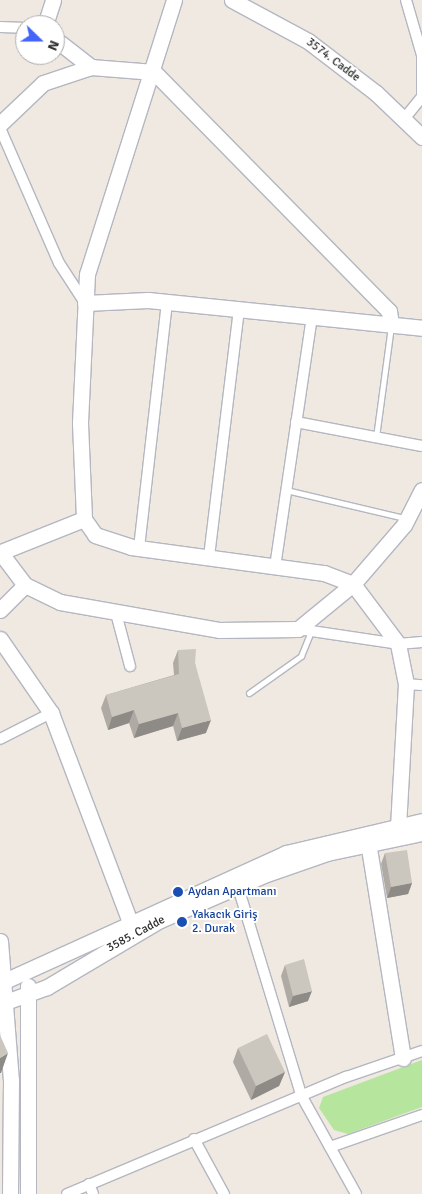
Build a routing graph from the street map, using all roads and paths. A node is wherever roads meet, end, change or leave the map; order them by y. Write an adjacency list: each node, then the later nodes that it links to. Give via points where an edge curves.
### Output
1 (53, 0): 5 (street)
2 (174, 0): 10 (street)
3 (232, 0): 12 (street, 3574. Cadde, via 308,41)
4 (406, 0): 11 (street, via 422,55)
5 (48, 15)
6 (0, 27): 7 (street)
7 (15, 28)
8 (65, 47): 9 (street)
9 (92, 67): 10 (street); 13 (street, via 43,83)
10 (154, 72): 17 (street, via 87,274); 20 (street, via 389,311)
11 (422, 97): 12 (street)
12 (404, 119): 15 (street, 3574. Cadde)
13 (0, 124)
14 (0, 128): 17 (street, via 59,263)
15 (422, 137)
16 (168, 302): 17 (street); 18 (street); 29 (street)
17 (85, 303): 28 (street, via 80,423)
18 (239, 309): 19 (street); 31 (street)
19 (312, 316): 20 (street); 22 (street)
20 (392, 323): 21 (street); 23 (lane)
21 (422, 328)
22 (296, 422): 23 (street); 25 (street)
23 (376, 437): 24 (street)
24 (422, 446)
25 (286, 490): 27 (lane); 32 (street)
26 (422, 490): 27 (street)
27 (407, 518): 33 (street)
28 (84, 519): 29 (street, via 95,535); 30 (street)
29 (139, 548): 31 (street)
30 (0, 552): 34 (street)
31 (208, 558): 32 (street)
32 (275, 567): 33 (street, via 324,574)
33 (353, 584): 37 (street); 40 (street)
34 (25, 585): 35 (street); 36 (street, via 60,602)
35 (0, 610)
36 (116, 612): 37 (street, via 219,630); 41 (street)
37 (305, 630): 40 (street); 44 (lane, via 301,656)
38 (0, 639): 45 (street)
39 (422, 642): 40 (street)
40 (398, 644): 42 (street)
41 (130, 666)
42 (406, 684): 43 (street); 48 (street)
43 (422, 685)
44 (249, 693)
45 (50, 713): 46 (street); 52 (street)
46 (0, 739)
47 (422, 821): 48 (street, 3585. Cadde)
48 (398, 826): 52 (street, 3585. Cadde, via 286,853)
49 (422, 833): 50 (street, 3585. Cadde)
50 (368, 842): 51 (street, 3585. Cadde, via 293,864); 60 (street)
51 (238, 887): 57 (street, 3585. Cadde, via 139,931); 61 (street)
52 (130, 922): 55 (street, 3585. Cadde)
53 (0, 941): 54 (street)
54 (2, 959): 55 (street); 56 (street)
55 (24, 975): 56 (street, 3585. Cadde); 57 (street)
56 (1, 983): 58 (street)
57 (31, 994): 58 (street, 3585. Cadde); 67 (street)
58 (2, 1004): 66 (street, via 11,1080)
59 (422, 1051): 60 (street)
60 (403, 1058): 61 (street)
61 (301, 1095): 63 (street); 64 (street)
62 (422, 1115): 64 (street)
63 (194, 1139): 65 (street); 69 (street)
64 (330, 1147): 70 (street)
65 (91, 1189): 68 (street)
66 (10, 1194)
67 (28, 1194)
68 (67, 1194)
69 (224, 1194)
70 (356, 1194)

